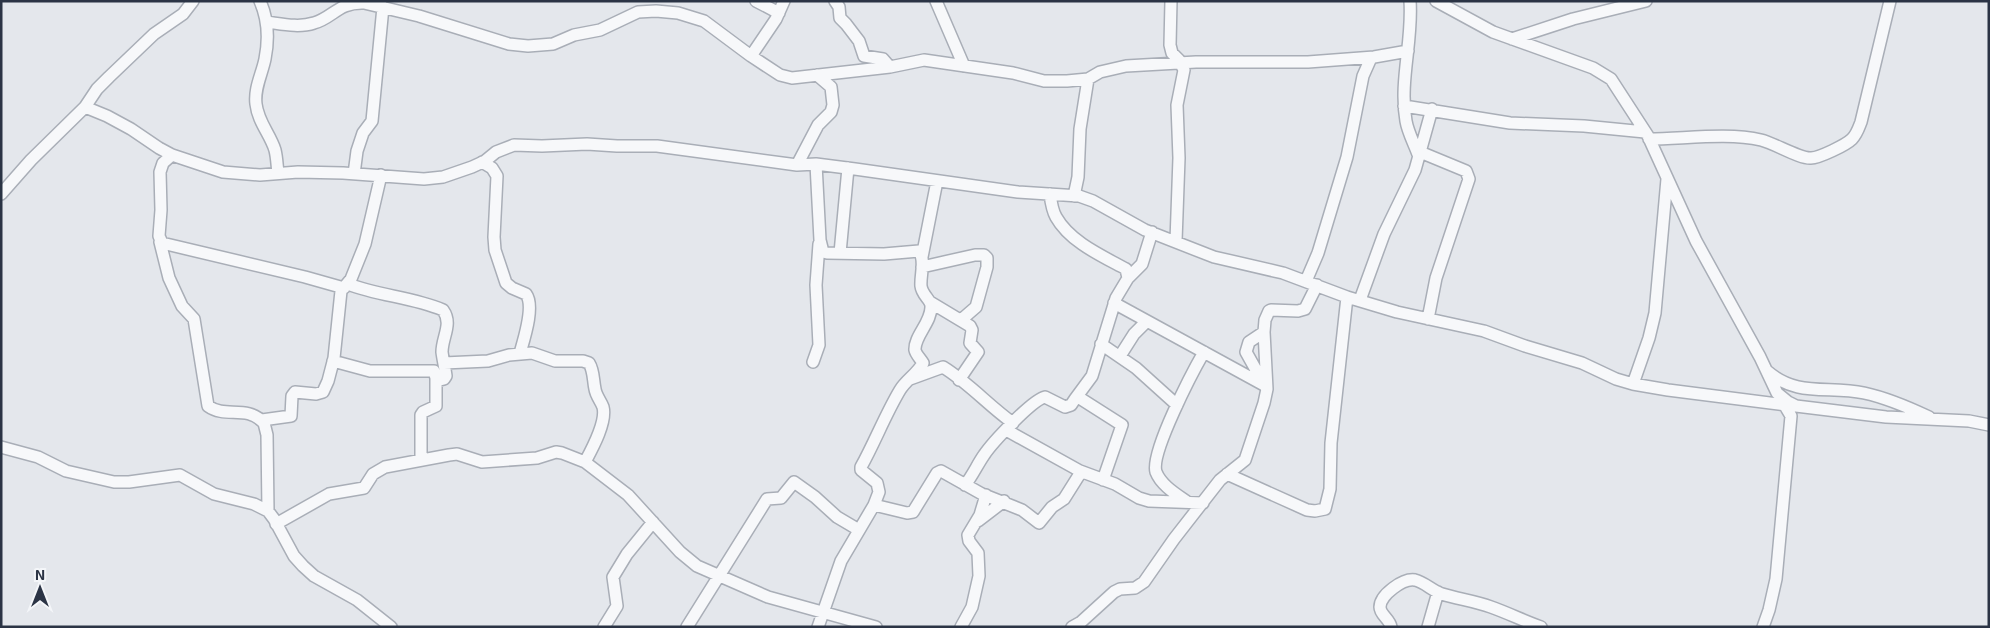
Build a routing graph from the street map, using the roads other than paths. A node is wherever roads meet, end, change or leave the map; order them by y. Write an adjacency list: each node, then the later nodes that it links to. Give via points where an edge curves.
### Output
1 (193, 1): 26 (street, via 183,14 135,50 97,88)
2 (260, 1): 15 (street)
3 (756, 1): 14 (street)
4 (784, 1): 14 (street)
5 (835, 1): 22 (street, via 840,18 859,41 864,56 883,59)
6 (936, 1): 21 (street)
7 (1171, 1): 20 (street, via 1170,45)
8 (1410, 1): 17 (street)
9 (1436, 1): 16 (street)
10 (1646, 1): 16 (street)
11 (1890, 1): 28 (street, via 1861,122 1848,142 1809,158 1751,138)
12 (383, 7): 13 (street, via 509,44 528,46 553,44 574,35 600,30 638,12); 15 (street, via 351,5 336,9 316,23 307,25); 36 (street, via 372,121 363,133)
13 (668, 7): 18 (street, via 704,21)
14 (780, 13): 18 (street)
15 (267, 22): 35 (street, via 265,59 255,94 261,126 275,151)
16 (1512, 39): 28 (street, via 1602,72 1620,92)
17 (1408, 51): 19 (street); 25 (street)
18 (751, 56): 23 (street, via 780,75 797,78)
19 (1371, 58): 20 (street, via 1286,63); 50 (street, via 1363,76 1347,157 1318,253)
20 (1180, 63): 24 (street, via 1126,66); 45 (street, via 1184,70 1177,106)
21 (964, 66): 22 (street, via 924,60); 24 (street, via 1044,81)
22 (890, 67): 23 (street)
23 (817, 75): 32 (street, via 831,87 833,105)
24 (1088, 78): 42 (street)
25 (1404, 106): 27 (street); 30 (street, via 1406,124)
26 (85, 108): 29 (street, via 107,116); 40 (street)
27 (1432, 109): 28 (street, via 1510,123 1584,126); 30 (street)
28 (1647, 135): 38 (street)
29 (172, 155): 35 (street, via 223,172); 46 (street, via 160,172)
30 (1420, 155): 54 (street, via 1384,234); 57 (street, via 1466,171 1469,179 1436,278)
31 (482, 162): 32 (street, via 496,152 514,146 587,144 657,146); 37 (street, via 443,177 412,179); 63 (street, via 497,176 494,237 506,283 526,294 529,301 528,322)
32 (797, 164): 33 (street)
33 (816, 164): 34 (street); 44 (street)
34 (848, 168): 39 (street); 47 (street)
35 (278, 174): 36 (street)
36 (354, 174): 37 (street)
37 (381, 175): 51 (street, via 365,244)
38 (1667, 179): 68 (street, via 1696,241); 72 (street, via 1655,313)
39 (937, 180): 41 (street); 48 (street)
40 (1, 194)
41 (1050, 194): 42 (street); 49 (street, via 1052,209 1064,228 1076,240 1126,269)
42 (1074, 196): 43 (street, via 1093,200)
43 (1152, 232): 45 (street); 49 (street, via 1142,264)
44 (820, 240): 47 (street, via 824,253); 67 (street, via 816,286 819,340)
45 (1176, 241): 50 (street, via 1214,257)
46 (160, 242): 51 (street); 78 (street, via 169,278 182,306 194,319 208,406 220,412 243,411)
47 (840, 253): 48 (street, via 884,254 915,250 921,253)
48 (922, 262): 55 (street, via 923,293); 58 (street, via 975,255 987,258 988,267 976,307)
49 (1128, 278): 56 (street)
50 (1306, 281): 52 (street)
51 (346, 286): 65 (street, via 340,296); 66 (street, via 406,298 443,310 447,320 442,352)
52 (1317, 286): 53 (street); 60 (street, via 1309,305 1302,311 1269,311)
53 (1347, 297): 54 (street); 86 (street, via 1331,443 1330,489 1325,509 1308,510)
54 (1360, 300): 57 (street)
55 (930, 302): 58 (street); 69 (street, via 925,328 916,346 916,354 922,363)
56 (1114, 303): 59 (street); 61 (street)
57 (1428, 319): 72 (street, via 1484,331 1582,362)
58 (960, 320): 70 (street, via 972,329 970,343 978,352)
59 (1147, 321): 62 (street); 64 (street)
60 (1264, 332): 73 (street); 73 (street, via 1249,342 1246,352)
61 (1101, 344): 64 (street); 75 (street, via 1092,376)
62 (1204, 352): 73 (street); 76 (street)
63 (520, 353): 66 (street, via 488,361); 84 (street, via 542,355 555,361 583,360 591,365 603,416)
64 (1120, 356): 76 (street)
65 (334, 361): 71 (street, via 378,371 432,369); 78 (street, via 322,393 295,392 291,416)
66 (444, 362): 71 (street, via 445,378)
67 (813, 362)
68 (1766, 370): 74 (street); 79 (street, via 1798,387 1863,393 1909,407)
69 (910, 379): 70 (street, via 941,367); 93 (street, via 902,385 886,413 861,467 878,486)
70 (959, 380): 81 (street)
71 (436, 381): 83 (street, via 436,406 421,415)
72 (1633, 384): 77 (street)
73 (1266, 387): 86 (street, via 1246,460)
74 (1778, 393): 77 (street); 79 (street, via 1796,406)
75 (1078, 396): 81 (street, via 1065,407 1043,397); 87 (street, via 1122,426)
76 (1177, 405): 91 (street, via 1166,427 1155,465 1160,479)
77 (1786, 405): 112 (street, via 1791,416 1776,579)
78 (262, 420): 94 (street, via 267,434)
79 (1934, 420): 80 (street, via 1969,421)
80 (1988, 426)
81 (1010, 427): 85 (street); 88 (street, via 988,449)
82 (1, 447): 94 (street, via 38,457 66,471 114,482 180,476 214,494)
83 (421, 460): 84 (street, via 457,454 482,462 537,458 556,452); 96 (street, via 385,467 373,474 364,488 329,494)
84 (585, 462): 95 (street, via 628,495)
85 (1081, 472): 87 (street); 90 (street, via 1064,499 1052,507 1040,522)
86 (1227, 474): 92 (street)
87 (1103, 480): 91 (street, via 1149,501)
88 (965, 484): 89 (street); 93 (street, via 940,471 913,512)
89 (986, 495): 90 (street); 97 (street)
90 (1004, 501): 97 (street)
91 (1186, 501): 92 (street)
92 (1203, 502): 108 (street, via 1144,582 1135,588 1114,592)
93 (874, 505): 98 (street)
94 (268, 511): 96 (street)
95 (653, 522): 99 (street, via 680,552); 103 (street, via 613,577 617,606)
96 (276, 524): 102 (street, via 294,556 314,576 351,596)
97 (975, 524): 107 (street, via 968,538 978,553 979,576 972,607)
98 (859, 530): 99 (street, via 837,517 794,482 781,498 767,499); 101 (street, via 841,561)
99 (718, 577): 101 (street, via 768,597); 104 (street)
100 (1438, 592): 109 (street, via 1413,580 1397,586 1381,604); 110 (street); 111 (street, via 1491,607)
101 (823, 612): 105 (street); 106 (street)
102 (391, 627)
103 (604, 627)
104 (687, 627)
105 (818, 627)
106 (876, 627)
107 (961, 627)
108 (1072, 627)
109 (1391, 627)
110 (1428, 627)
111 (1541, 627)
112 (1763, 627)

